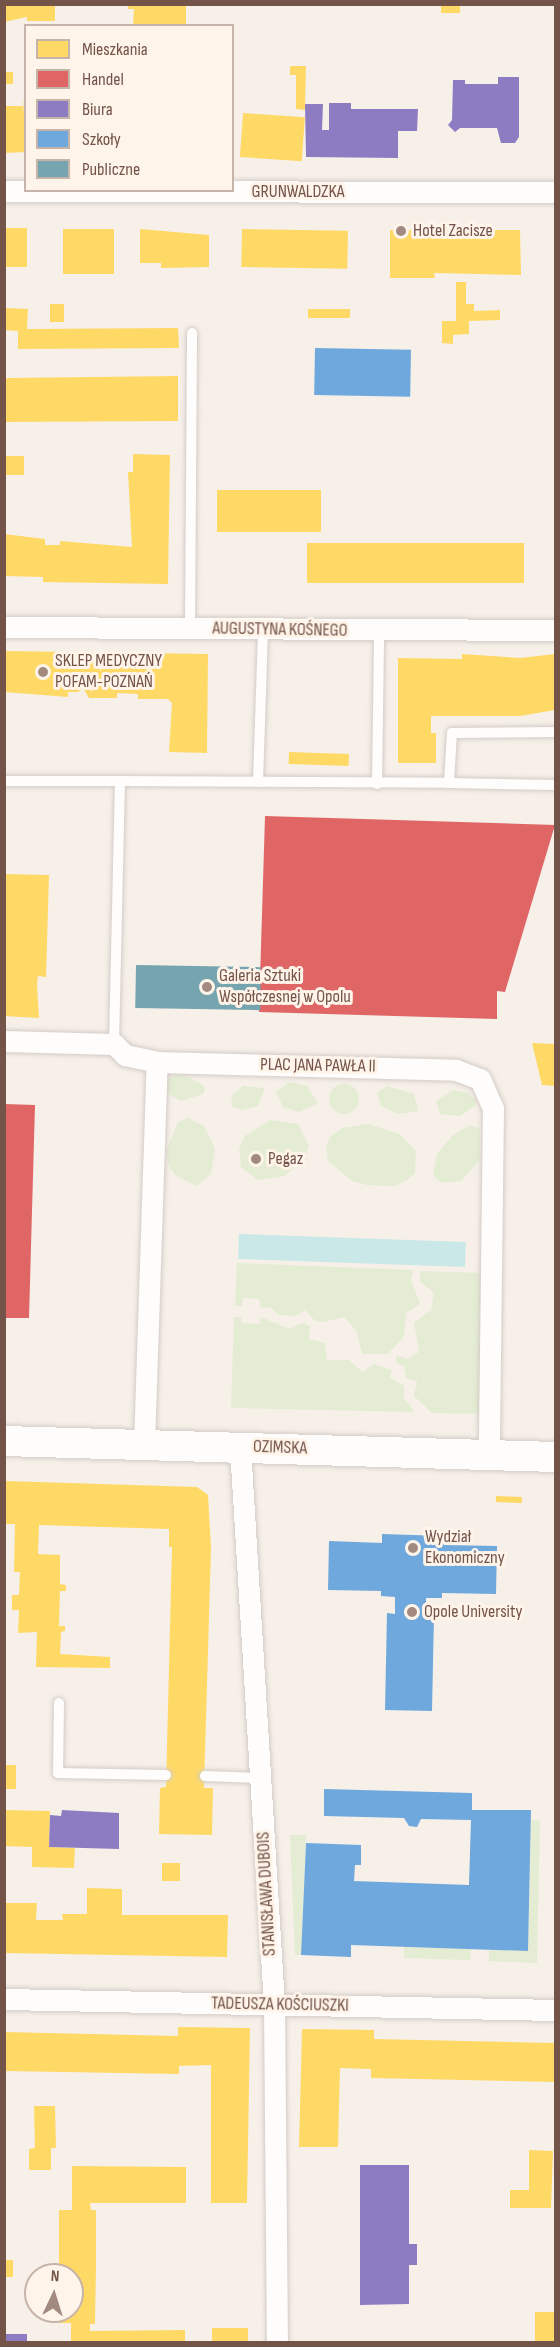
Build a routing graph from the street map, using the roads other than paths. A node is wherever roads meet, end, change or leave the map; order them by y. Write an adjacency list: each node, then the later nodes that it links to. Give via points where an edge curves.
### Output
1 (4, 191): 2 (street, GRUNWALDZKA)
2 (24, 191)
3 (234, 191): 4 (street, GRUNWALDZKA)
4 (555, 192)
5 (192, 333): 7 (lane)
6 (4, 627): 7 (street, AUGUSTYNA KOŚNEGO)
7 (190, 629): 8 (street, AUGUSTYNA KOŚNEGO)
8 (263, 630): 10 (street, AUGUSTYNA KOŚNEGO); 14 (lane)
9 (555, 630): 10 (street, AUGUSTYNA KOŚNEGO)
10 (379, 632): 16 (lane)
11 (555, 732): 15 (lane, via 452,733)
12 (4, 781): 13 (lane)
13 (120, 781): 14 (lane); 19 (lane)
14 (258, 782): 16 (lane)
15 (449, 783): 16 (lane); 17 (lane)
16 (377, 784)
17 (555, 785)
18 (4, 1041): 19 (street)
19 (114, 1044): 20 (street, PLAC JANA PAWŁA II, via 125,1055)
20 (157, 1062): 22 (street); 24 (street, PLAC JANA PAWŁA II, via 470,1072 480,1078 490,1095 492,1167)
21 (4, 1441): 22 (main road, OZIMSKA)
22 (144, 1445): 23 (main road, OZIMSKA)
23 (240, 1447): 24 (main road, OZIMSKA); 29 (street, STANISŁAWA DUBOIS)
24 (489, 1456): 25 (main road, OZIMSKA)
25 (555, 1457)
26 (59, 1703): 27 (lane, via 58,1773)
27 (166, 1775)
28 (205, 1776): 29 (lane)
29 (260, 1778): 31 (street, STANISŁAWA DUBOIS)
30 (4, 1999): 31 (street, TADEUSZA KOŚCIUSZKI)
31 (274, 2004): 32 (street, TADEUSZA KOŚCIUSZKI); 33 (street, STANISŁAWA DUBOIS)
32 (555, 2010)
33 (277, 2343)

